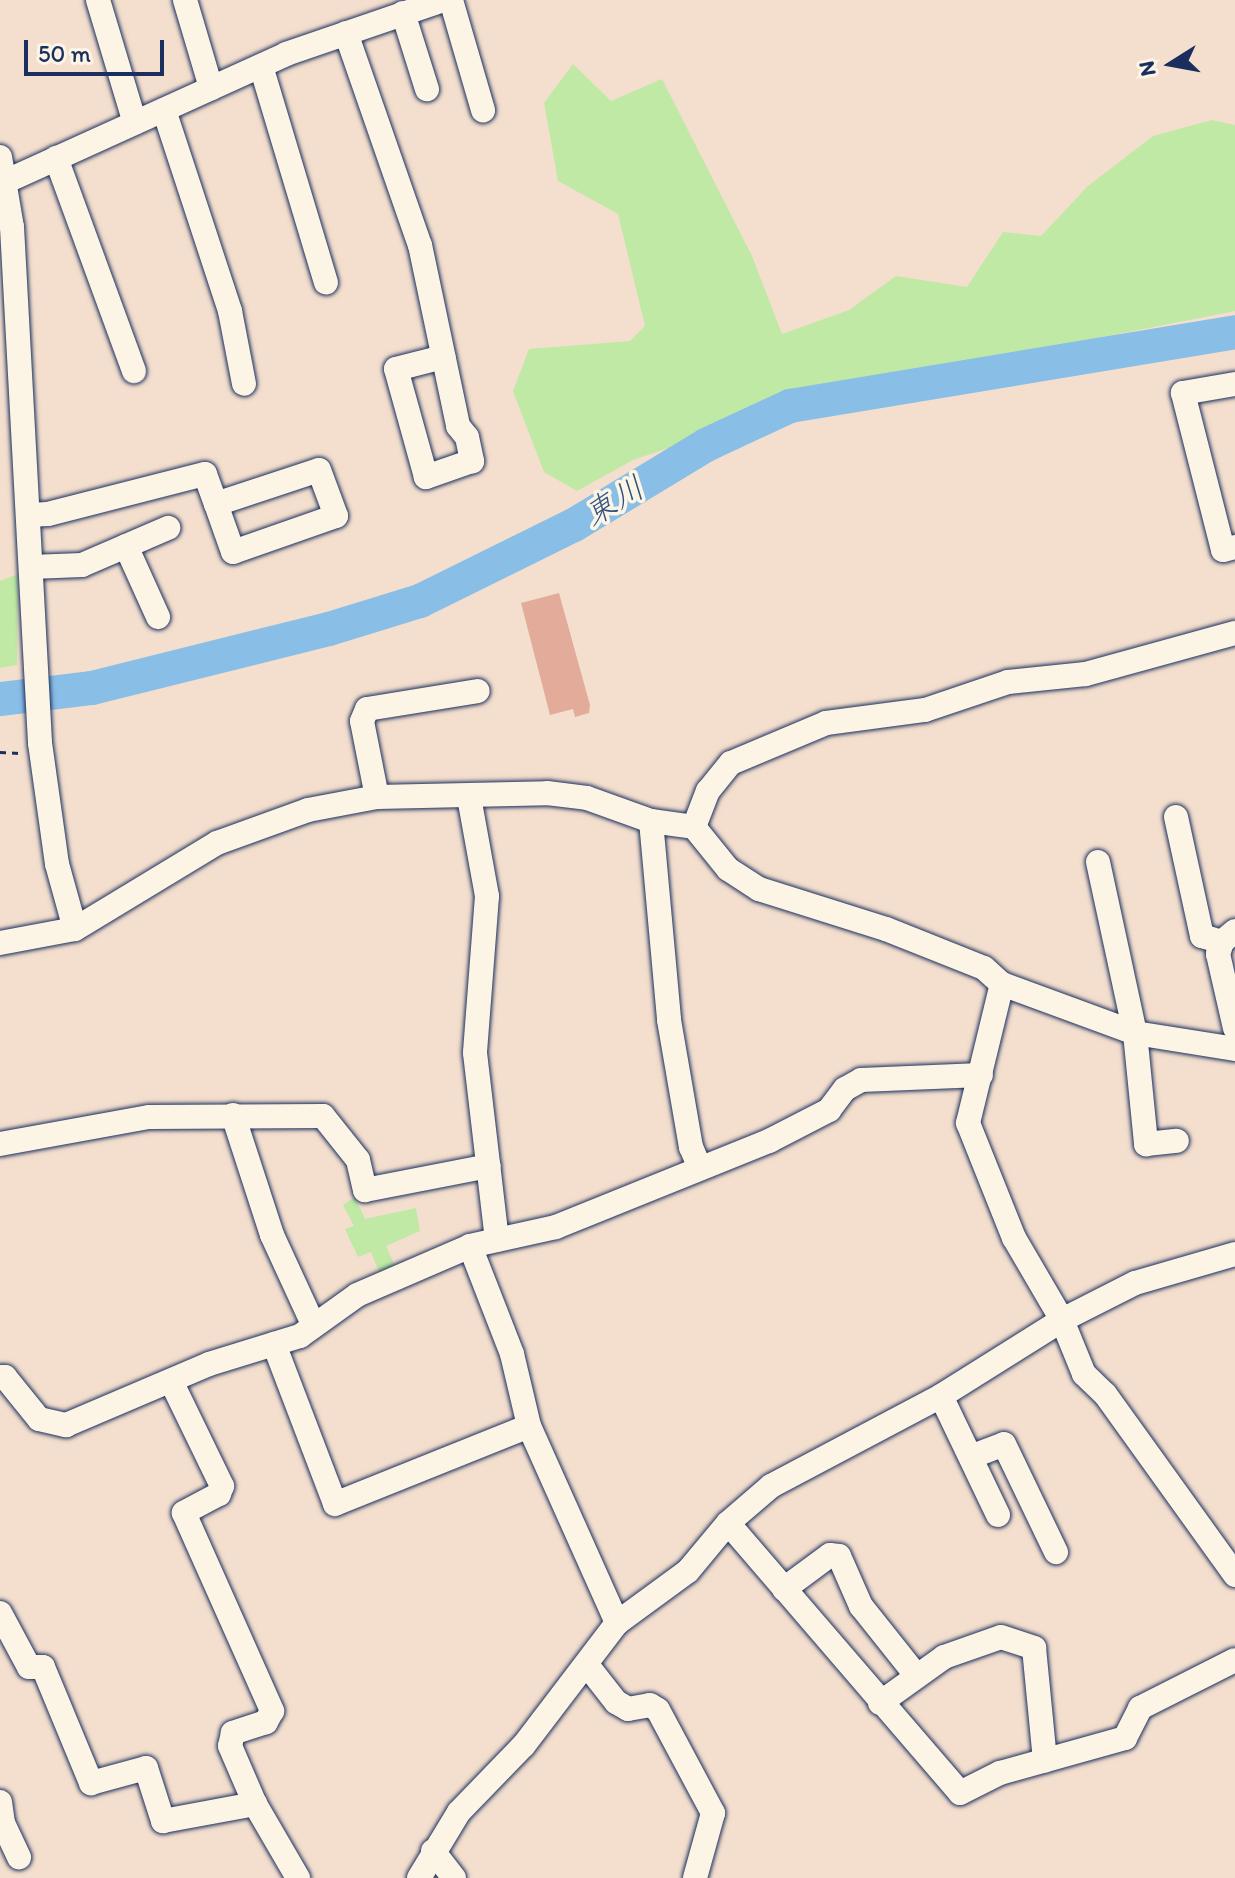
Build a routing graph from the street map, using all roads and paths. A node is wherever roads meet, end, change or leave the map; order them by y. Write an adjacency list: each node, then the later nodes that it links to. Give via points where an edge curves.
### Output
1 (98, 0): 11 (street)
2 (185, 0): 7 (street)
3 (451, 0): 10 (street)
4 (422, 5): 5 (street); 8 (street)
5 (346, 33): 6 (street); 16 (street, via 420,245)
6 (261, 66): 7 (street); 15 (street)
7 (211, 88): 9 (street)
8 (427, 89)
9 (164, 110): 11 (street); 18 (street, via 230,311)
10 (483, 110)
11 (135, 123): 13 (street)
12 (0, 157): 14 (street)
13 (56, 158): 14 (street); 17 (street)
14 (3, 182): 21 (street)
15 (326, 282)
16 (443, 357): 16 (street, via 396,369 426,477 472,461 467,437 458,426)
17 (134, 371)
18 (244, 384)
19 (1235, 384): 24 (street, via 1183,393 1223,550)
20 (216, 504): 20 (street, via 233,552 336,516 319,470); 21 (street, via 205,474)
21 (28, 515): 25 (street)
22 (168, 528): 23 (street)
23 (126, 546): 25 (street, via 82,565); 26 (street)
24 (1235, 547)
25 (31, 567): 35 (street, via 40,743 57,864)
26 (158, 617)
27 (1235, 633): 33 (street, via 1100,671 1008,682 925,710 826,723 731,763 708,791)
28 (478, 691): 29 (street, via 373,707 362,714)
29 (377, 797): 30 (street); 35 (street, via 308,810 217,843)
30 (469, 797): 32 (street, via 547,793 587,798); 46 (street, via 487,896 475,1053)
31 (1176, 817): 36 (street, via 1202,936)
32 (651, 821): 33 (street); 47 (street, via 669,1020 691,1147)
33 (694, 827): 38 (street, via 728,869 759,889 886,929 984,968)
34 (1098, 862): 40 (street)
35 (75, 929): 37 (street)
36 (1228, 936): 39 (street, via 1218,954)
37 (0, 943)
38 (1002, 984): 40 (street); 42 (street)
39 (1235, 1028)
40 (1135, 1033): 41 (street); 44 (street, via 1146,1144)
41 (1235, 1049)
42 (981, 1075): 47 (street, via 861,1080 845,1089 829,1110); 51 (street, via 968,1123 970,1138 1014,1238)
43 (233, 1115): 45 (street, via 149,1117); 46 (street, via 323,1116 358,1160 365,1190); 52 (street, via 272,1235)
44 (1177, 1141)
45 (0, 1144)
46 (489, 1166): 48 (street)
47 (700, 1168): 48 (street, via 556,1227)
48 (497, 1240): 49 (street)
49 (470, 1246): 52 (street, via 357,1295); 57 (street, via 512,1354)
50 (1235, 1254): 51 (street, via 1135,1283)
51 (1062, 1320): 56 (street); 62 (street, via 1084,1374 1105,1394)
52 (313, 1324): 53 (street, via 300,1336)
53 (274, 1344): 55 (street); 57 (street, via 335,1504)
54 (0, 1377): 55 (street, via 39,1419 66,1425)
55 (171, 1381): 72 (street, via 222,1486 219,1494 184,1513 272,1711 266,1722 233,1733 230,1746)
56 (941, 1396): 58 (street); 60 (street, via 771,1486)
57 (529, 1426): 65 (street)
58 (973, 1456): 59 (street); 61 (street, via 1004,1444)
59 (998, 1515)
60 (728, 1523): 63 (street); 65 (street, via 688,1571)
61 (1056, 1552)
62 (1235, 1575)
63 (784, 1589): 68 (street, via 830,1555 839,1556 861,1606); 69 (street)
64 (0, 1613): 72 (street, via 29,1667 43,1667 91,1783 146,1768 163,1821)
65 (617, 1623): 67 (street)
66 (1235, 1660): 70 (street, via 1140,1708 1125,1738)
67 (587, 1665): 73 (street, via 524,1745 459,1812); 78 (street, via 616,1702 628,1709 650,1705 658,1710 713,1813)
68 (915, 1674): 69 (street); 70 (street, via 989,1638 1034,1648)
69 (880, 1703): 70 (street, via 960,1793 1000,1773)
70 (1045, 1760)
71 (0, 1802): 74 (street, via 3,1823)
72 (255, 1804): 75 (street)
73 (433, 1851): 76 (street); 77 (street)
74 (19, 1857)
75 (298, 1878)
76 (419, 1878)
77 (454, 1878)
78 (695, 1878)

